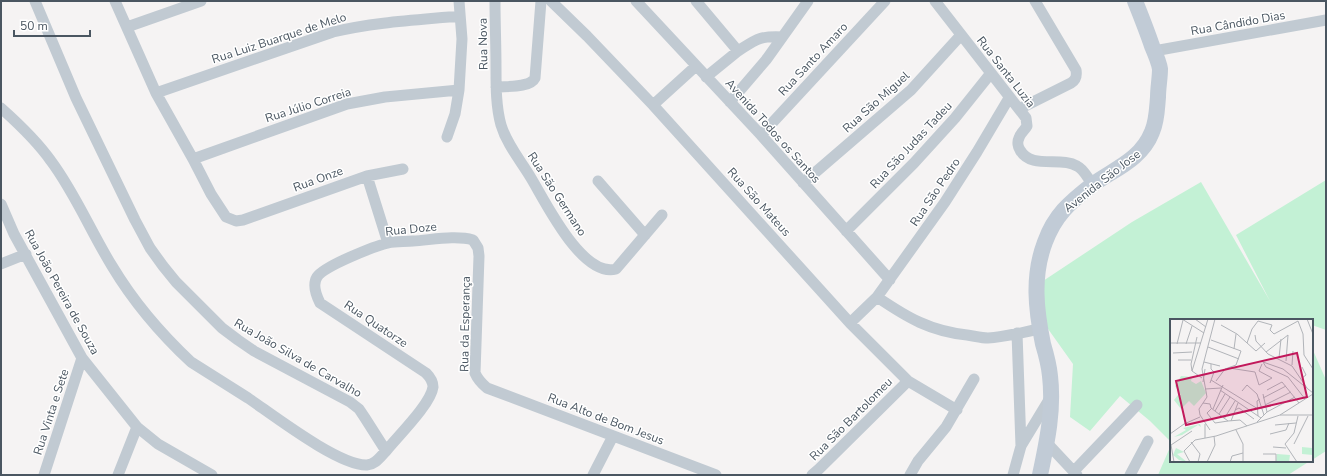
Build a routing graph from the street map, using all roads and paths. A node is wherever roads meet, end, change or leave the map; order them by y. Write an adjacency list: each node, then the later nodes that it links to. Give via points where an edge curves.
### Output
1 (35, 1): 67 (street, Rua João Silva de Carvalho, via 76,98 135,220 163,266 222,328 238,340 359,409)
2 (115, 1): 17 (street)
3 (201, 1): 17 (street)
4 (459, 1): 15 (street)
5 (495, 1): 25 (street, Rua Nova)
6 (541, 1): 25 (street, via 535,78 527,85)
7 (551, 1): 30 (street, Rua São Mateus)
8 (636, 1): 22 (street, Avenida Todos os Santos)
9 (696, 1): 20 (street)
10 (808, 1): 19 (street)
11 (885, 1): 33 (street, Rua Santo Amaro)
12 (935, 1): 18 (street, Rua Santa Luzia)
13 (1035, 1): 32 (street, via 1077,75 1074,81)
14 (1135, 1): 21 (street, Avenida São Jose)
15 (460, 16): 26 (street); 27 (street, Rua Luiz Buarque de Melo, via 386,23 333,32)
16 (1326, 20): 21 (street, Rua Cândido Dias)
17 (127, 27): 27 (street)
18 (961, 35): 23 (street, Rua Santa Luzia); 39 (street, Rua São Miguel, via 912,90)
19 (782, 37): 20 (street, via 758,39); 29 (street)
20 (738, 51): 24 (street)
21 (1154, 51): 40 (street, Avenida São Jose, via 1160,69 1153,132 1137,155)
22 (696, 66): 24 (street, Avenida Todos os Santos); 30 (street)
23 (991, 73): 28 (street, Rua Santa Luzia); 43 (street, Rua São Judas Tadeu, via 950,124)
24 (706, 77): 29 (street, Avenida Todos os Santos)
25 (496, 87): 44 (street, Rua São Germano, via 498,110 505,136 562,230 579,251 599,268 616,269)
26 (459, 90): 34 (street, via 455,114); 35 (street, Rua Júlio Correia, via 385,97 347,104)
27 (156, 93): 35 (street)
28 (1009, 98): 32 (street, Rua Santa Luzia); 50 (street, Rua São Pedro, via 945,202)
29 (730, 102): 33 (street, Avenida Todos os Santos)
30 (653, 105): 52 (street, Rua São Mateus)
31 (1, 108): 67 (street, via 51,161 112,266 140,306 178,349 197,365 323,449 349,461 368,465)
32 (1019, 109): 40 (street, Rua Santa Luzia, via 1028,123 1018,142 1024,156 1032,160 1076,165)
33 (761, 135): 39 (street, Avenida Todos os Santos)
34 (447, 137)
35 (193, 159): 37 (street, Rua Onze, via 226,217 236,221)
36 (403, 169): 37 (street, Rua Onze)
37 (367, 176): 45 (street)
38 (598, 181): 44 (street)
39 (803, 183): 43 (street, Avenida Todos os Santos)
40 (1093, 185): 53 (street, Avenida São Jose, via 1064,209 1044,243 1036,280)
41 (2, 207): 46 (street, Rua João Pereira de Souza)
42 (662, 215): 44 (street, Rua São Germano)
43 (846, 231): 50 (street, Avenida Todos os Santos)
44 (646, 235)
45 (388, 243): 47 (street, Rua Doze, via 468,238 477,243); 49 (street, Rua Doze, via 342,260 325,269)
46 (26, 254): 48 (street); 55 (street, Rua João Pereira de Souza)
47 (479, 256): 58 (street, Rua da Esperança, via 475,373)
48 (1, 264)
49 (317, 277): 67 (street, Rua Quatorze, via 314,286 320,302 426,373 432,381 433,388 428,399)
50 (890, 280): 51 (street, Rua São Pedro)
51 (877, 297): 52 (street, Rua São Pedro); 54 (street, via 922,325 939,330 988,338)
52 (850, 323): 57 (street, Rua São Mateus)
53 (1040, 330): 54 (street); 59 (street, Avenida São Jose)
54 (1017, 333): 66 (street)
55 (82, 358): 62 (street, Rua João Pereira de Souza); 70 (street, Rua Vinta e Sete)
56 (974, 379): 61 (street)
57 (908, 381): 61 (street, Rua São Mateus); 75 (street, Rua São Bartolomeu)
58 (487, 388): 63 (street, Rua Alto de Bom Jesus)
59 (1052, 395): 65 (street, Avenida São Jose); 66 (street)
60 (1137, 405): 69 (street)
61 (956, 410): 76 (street)
62 (137, 427): 68 (street, Rua João Pereira de Souza); 71 (street)
63 (613, 436): 73 (street); 74 (street, Rua Alto de Bom Jesus)
64 (1148, 441): 79 (street)
65 (1047, 443): 69 (street); 78 (street, Avenida São Jose)
66 (1021, 446): 77 (street)
67 (386, 451)
68 (200, 472): 72 (street, Rua João Pereira de Souza)
69 (1075, 473)
70 (44, 475)
71 (118, 475)
72 (212, 475)
73 (593, 475)
74 (716, 475)
75 (812, 475)
76 (910, 475)
77 (1013, 475)
78 (1040, 475)
79 (1130, 475)

